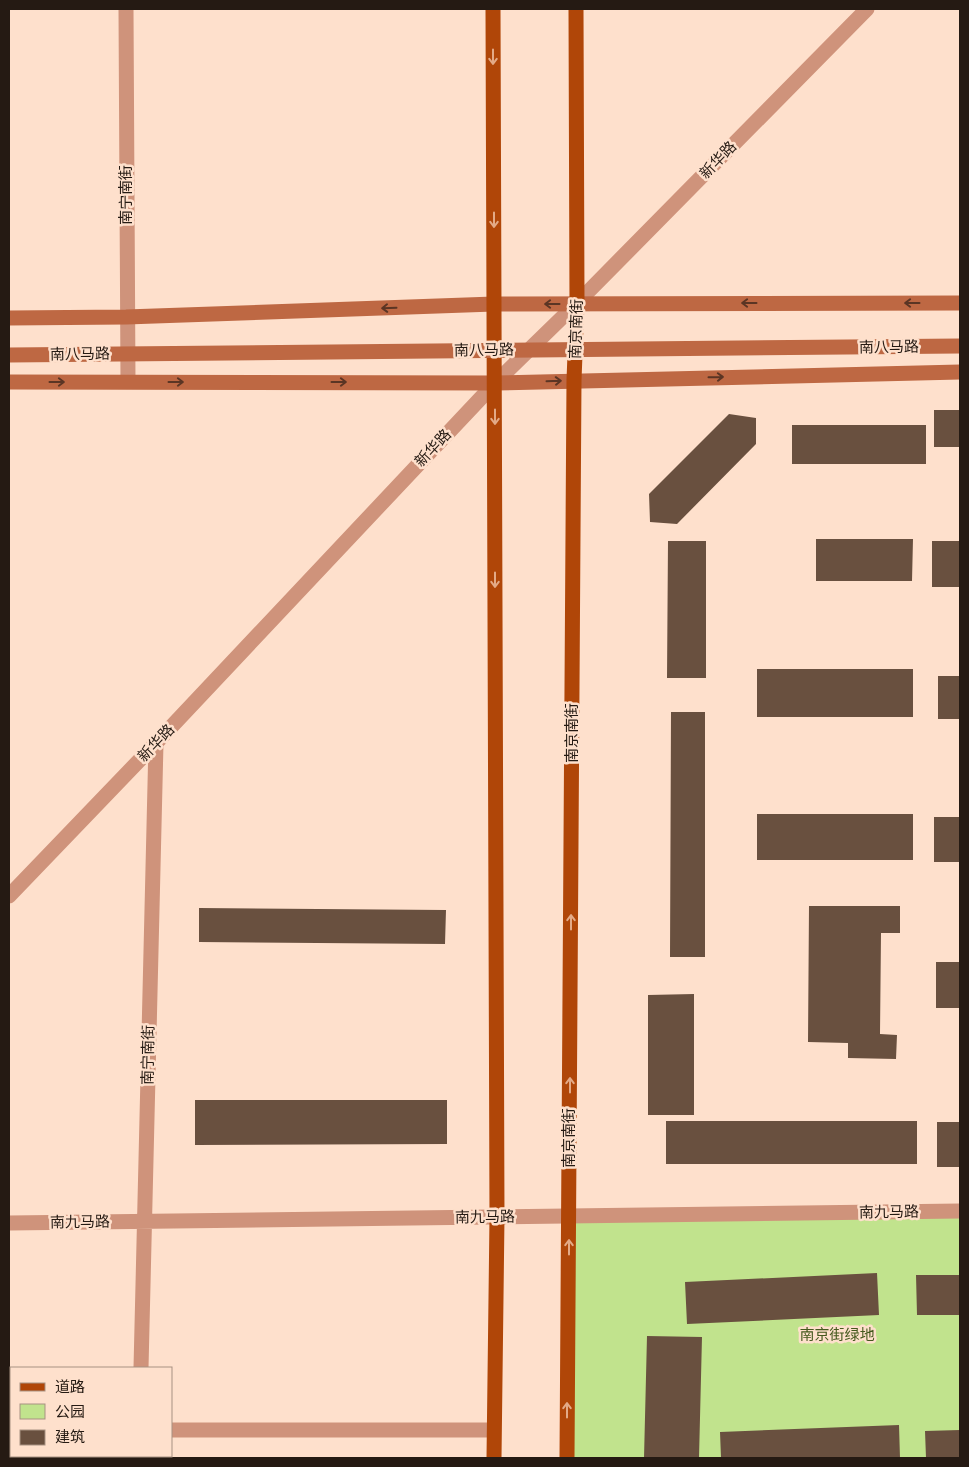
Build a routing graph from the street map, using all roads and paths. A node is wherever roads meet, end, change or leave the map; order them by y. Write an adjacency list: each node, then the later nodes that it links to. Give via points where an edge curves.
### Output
1 (126, 9): 8 (street, 南宁南街)
2 (493, 9): 7 (main road, one-way to 7)
3 (576, 9): 5 (main road, 南京南街)
4 (866, 9): 5 (street, 新华路)
5 (577, 303): 6 (main road, one-way to 5); 7 (main road, one-way to 7); 13 (main road, 南京南街); 16 (street, 新华路)
6 (960, 303)
7 (494, 304): 8 (main road, one-way to 8); 16 (main road)
8 (126, 317): 9 (main road); 14 (street, 南宁南街)
9 (9, 318)
10 (960, 346): 11 (main road, 南八马路, bridge)
11 (9, 355)
12 (960, 372): 13 (main road, 南八马路, one-way to 12)
13 (574, 380): 16 (main road, 南八马路, one-way to 13); 20 (main road, 南京南街, one-way to 13)
14 (128, 381): 15 (main road, 南八马路, one-way to 14); 16 (main road, 南八马路, one-way to 16)
15 (9, 382)
16 (495, 383): 17 (street, 新华路); 21 (main road, one-way to 21)
17 (156, 743): 18 (street, 新华路); 22 (street, 南宁南街)
18 (9, 896)
19 (960, 1211): 20 (street, 南九马路)
20 (569, 1216): 21 (street, 南九马路); 28 (main road, 南京南街, one-way to 20)
21 (497, 1217): 22 (street, 南九马路); 26 (main road)
22 (144, 1221): 23 (street, 南九马路); 24 (street, 南宁南街)
23 (9, 1222)
24 (141, 1367)
25 (172, 1430): 26 (street)
26 (493, 1430): 27 (main road)
27 (494, 1458)
28 (567, 1458)

